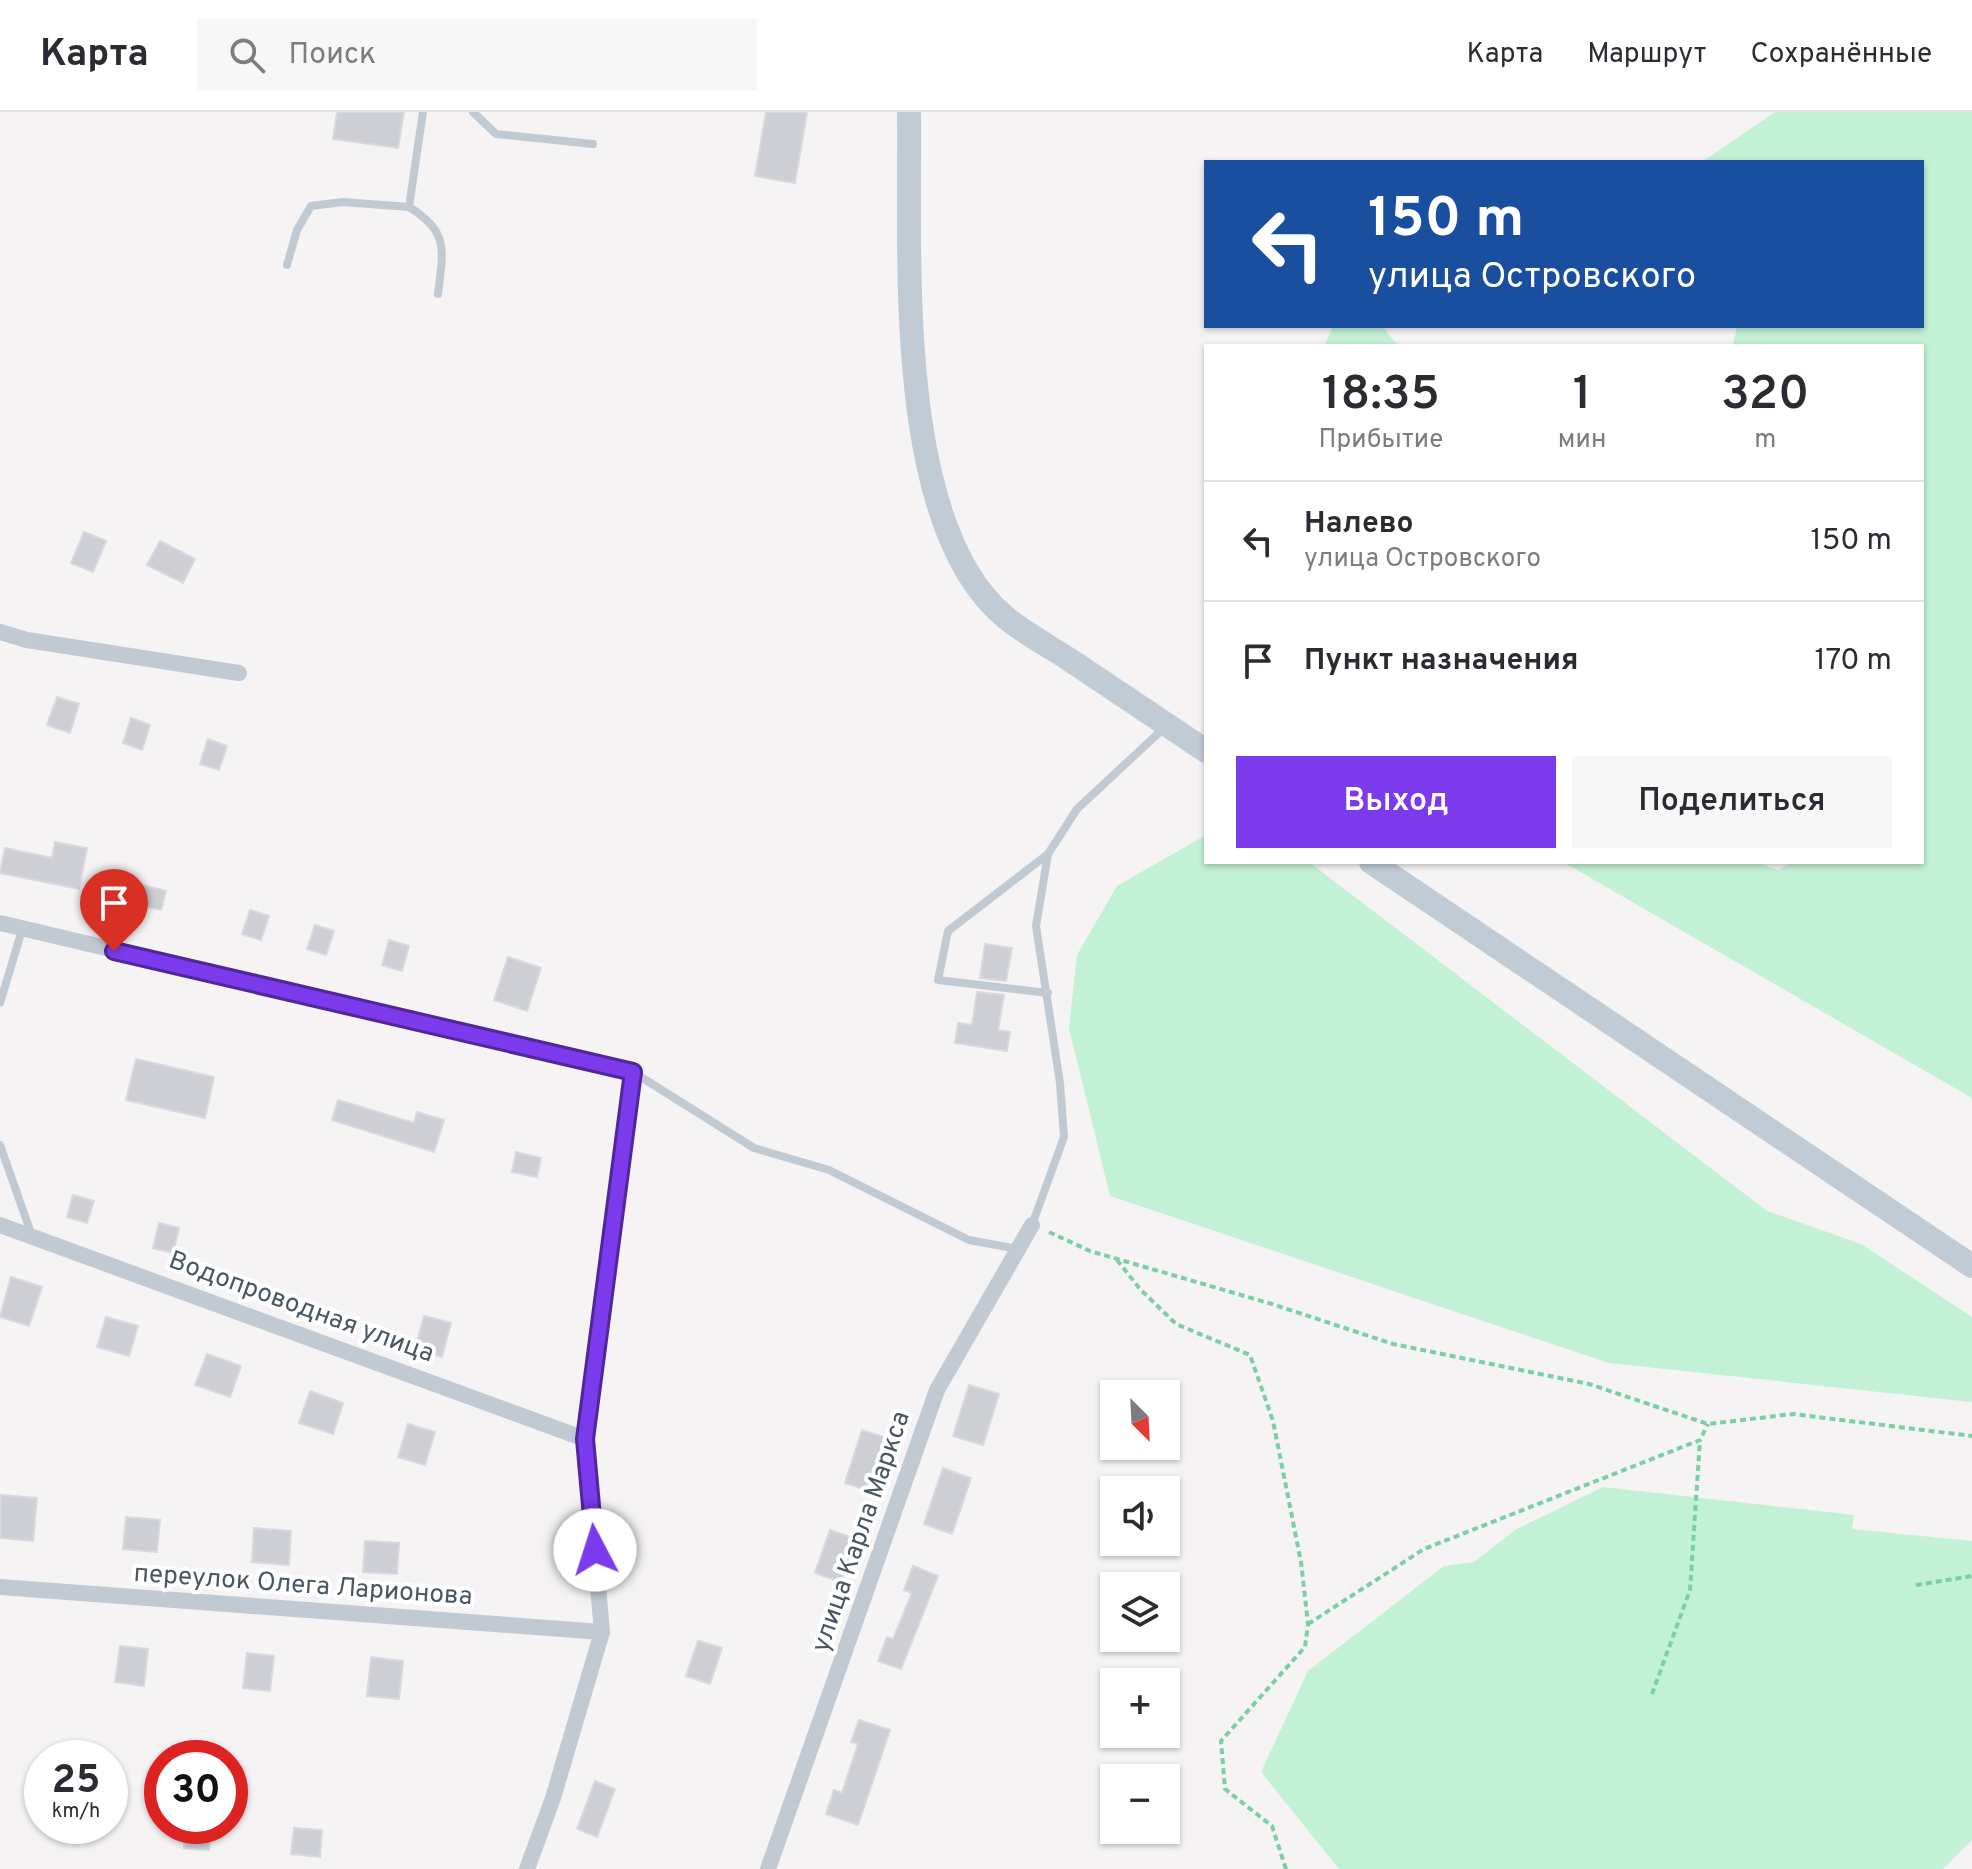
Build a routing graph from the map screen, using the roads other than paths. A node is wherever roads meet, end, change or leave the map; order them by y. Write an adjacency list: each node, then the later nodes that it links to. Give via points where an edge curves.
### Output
1 (423, 112): 5 (lane)
2 (473, 112): 4 (lane, via 496,134)
3 (909, 112): 10 (main road, via 919,407 928,471 944,523 974,583 1004,616)
4 (593, 144)
5 (409, 207): 6 (lane, via 343,202 311,206); 7 (lane, via 431,221 443,252)
6 (287, 265)
7 (438, 294)
8 (0, 632): 9 (street)
9 (239, 673)
10 (1167, 725): 11 (main road); 12 (lane, via 1077,809)
11 (1204, 750)
12 (1048, 854): 16 (lane, via 1036,926); 16 (lane, via 948,931 938,980)
13 (1374, 864): 24 (main road)
14 (0, 923): 15 (street)
15 (22, 930): 17 (lane); 18 (street)
16 (1048, 993): 21 (lane, via 1064,1137)
17 (0, 1003)
18 (633, 1072): 23 (lane, via 754,1148 829,1170 969,1240); 25 (street)
19 (0, 1145): 22 (lane)
20 (0, 1225): 22 (street, Водопроводная улица)
21 (1032, 1225): 23 (street, улица Карла Маркса)
22 (31, 1233): 25 (street, Водопроводная улица)
23 (1018, 1249): 29 (street, улица Карла Маркса, via 937,1390)
24 (1972, 1266)
25 (585, 1439): 27 (street)
26 (0, 1587): 27 (street, переулок Олега Ларионова)
27 (602, 1632): 28 (street)
28 (527, 1869)
29 (768, 1869)

